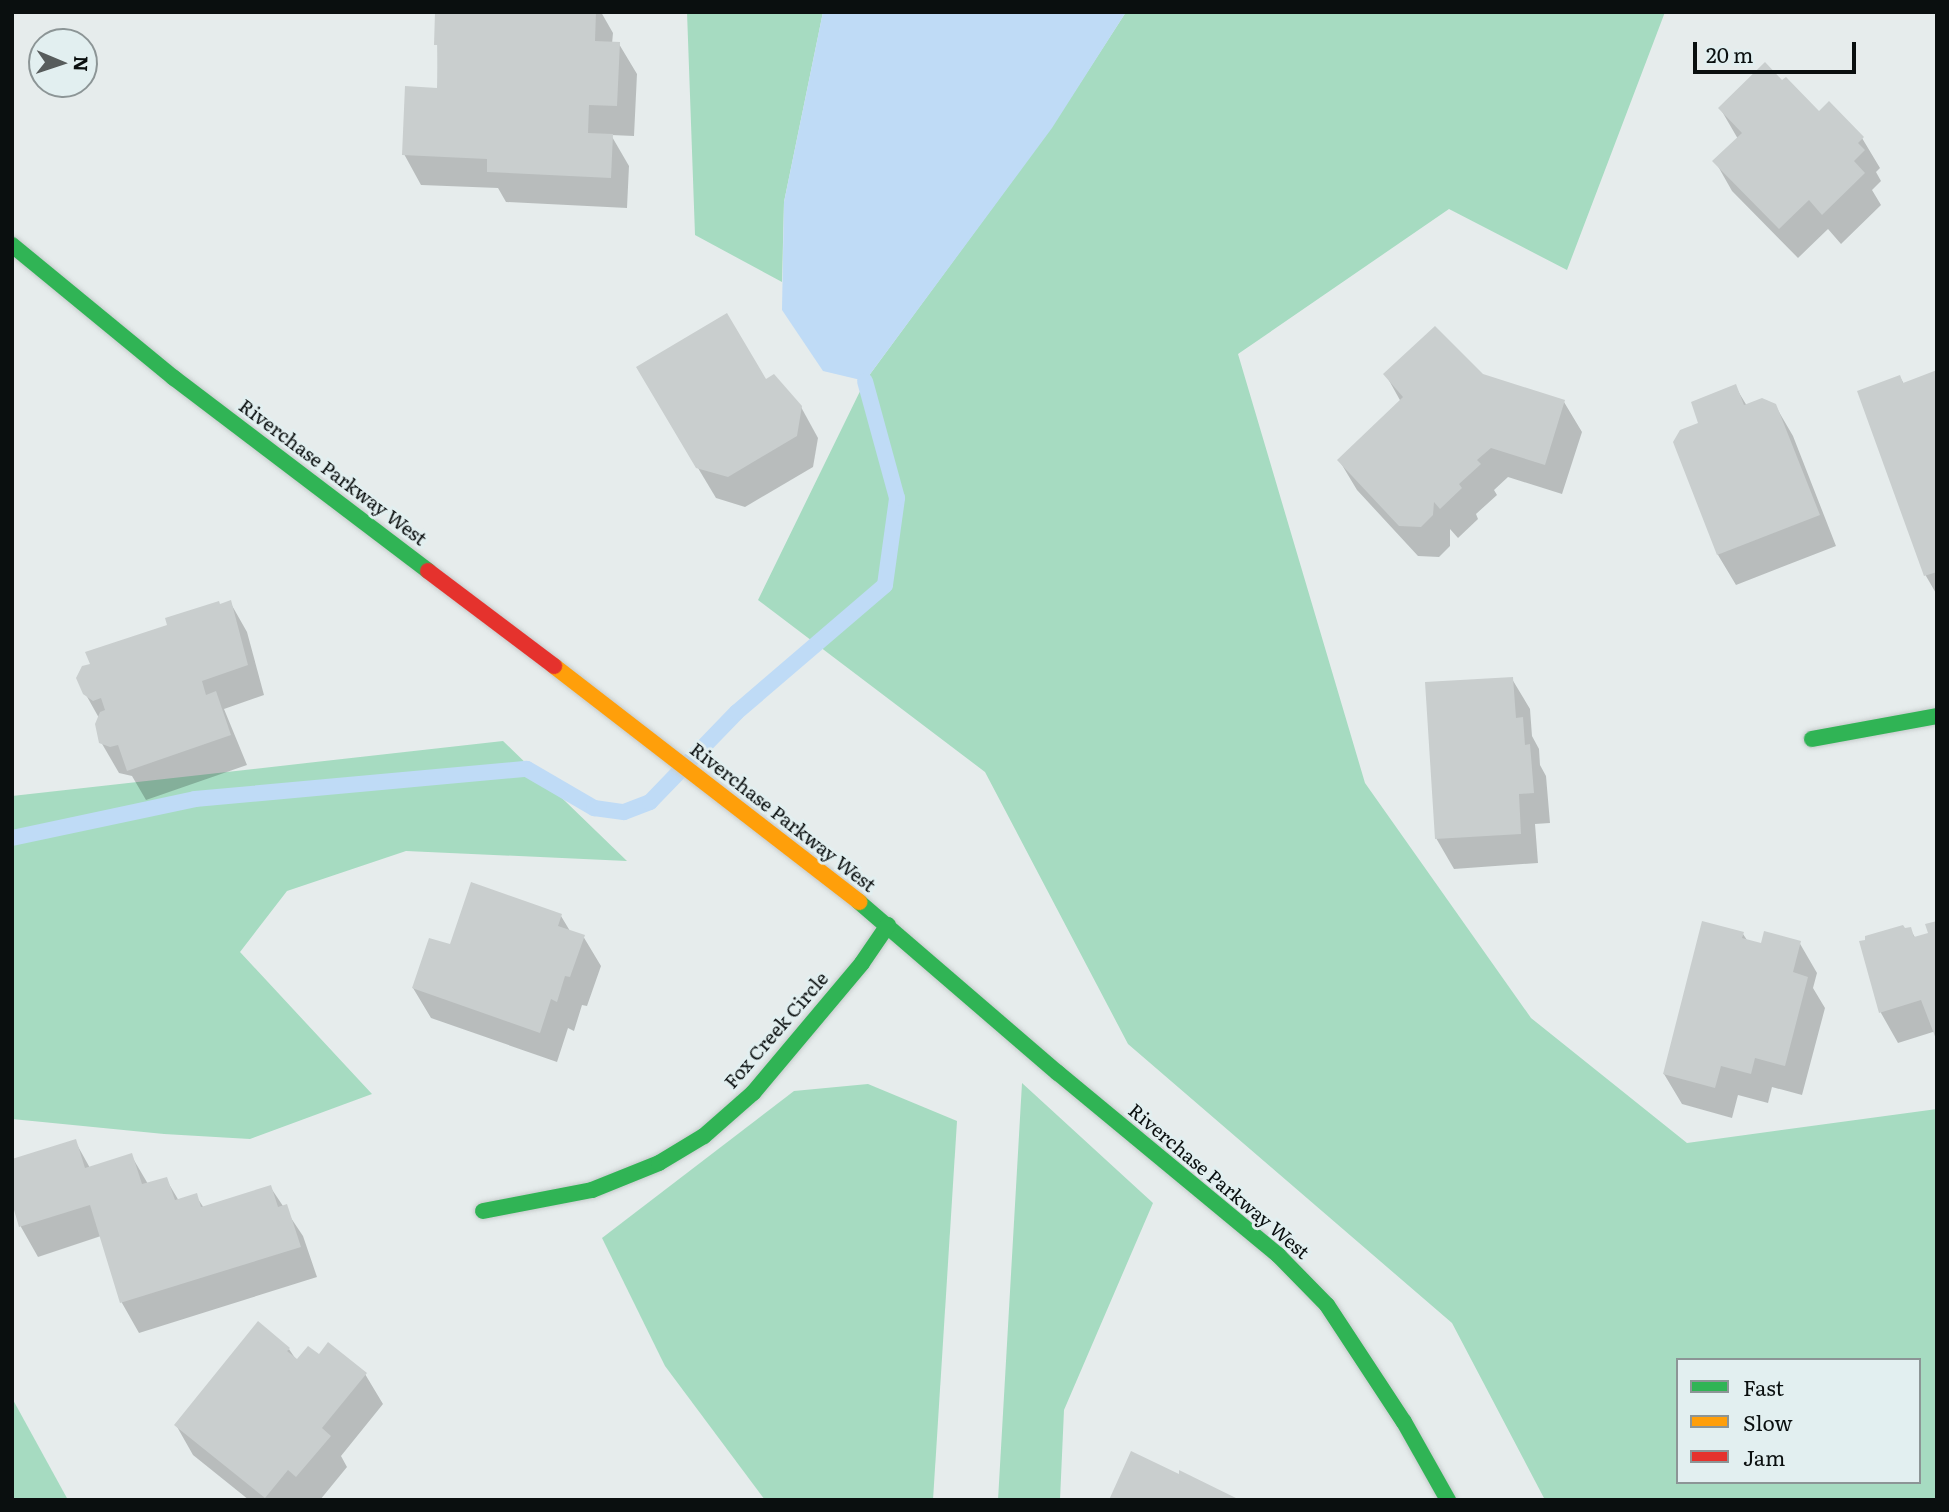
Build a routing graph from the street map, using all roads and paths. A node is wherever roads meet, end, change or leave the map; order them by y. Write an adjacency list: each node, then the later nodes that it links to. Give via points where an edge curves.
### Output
1 (12, 245): 4 (street, Riverchase Parkway West, via 164,370)
2 (1937, 716): 3 (street)
3 (1812, 739)
4 (888, 925): 5 (street, Fox Creek Circle, via 862,963 753,1093 704,1136 660,1163 592,1190); 6 (street, Riverchase Parkway West, via 1278,1255 1338,1322 1404,1422)
5 (483, 1211)
6 (1448, 1500)

